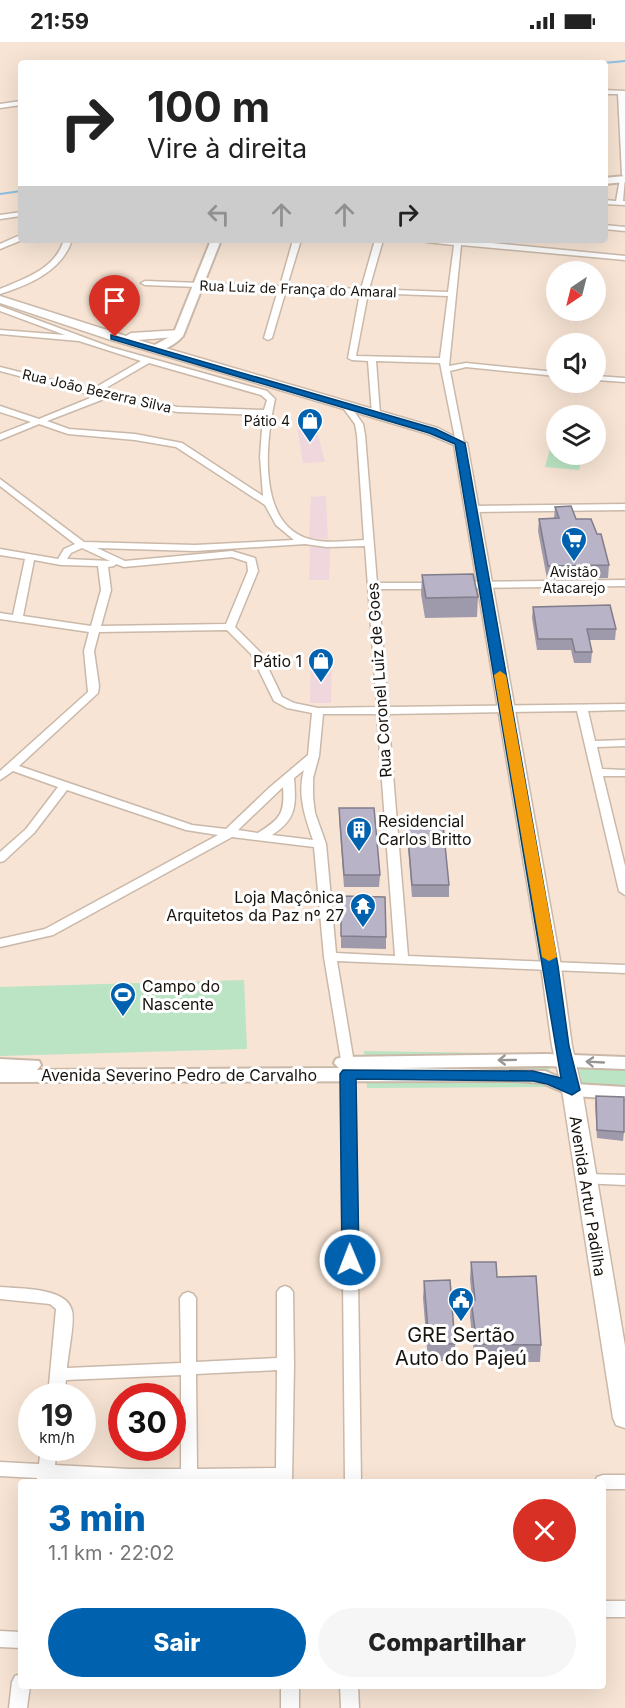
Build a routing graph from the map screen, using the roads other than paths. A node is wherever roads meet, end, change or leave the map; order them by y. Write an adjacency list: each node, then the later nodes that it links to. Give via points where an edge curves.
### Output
1 (608, 92): 2 (street)
2 (623, 93): 5 (street)
3 (18, 103): 4 (street)
4 (0, 106)
5 (624, 142): 6 (street)
6 (624, 177): 7 (main road); 8 (street)
7 (608, 179)
8 (622, 203)
9 (18, 214): 10 (street)
10 (0, 217)
11 (608, 227): 12 (street)
12 (625, 229)
13 (18, 239): 20 (street)
14 (67, 243): 27 (street, via 53,265)
15 (215, 243): 23 (main road)
16 (296, 243): 24 (street)
17 (378, 243): 25 (street)
18 (458, 243): 26 (street)
19 (478, 243): 21 (street)
20 (0, 247)
21 (625, 258)
22 (145, 283): 23 (street, Rua Luiz de França do Amaral)
23 (200, 285): 24 (street, Rua Luiz de França do Amaral); 29 (main road)
24 (282, 288): 25 (street, Rua Luiz de França do Amaral); 31 (street)
25 (364, 292): 26 (street, Rua Luiz de França do Amaral); 34 (street, via 352,358)
26 (451, 294): 36 (street)
27 (0, 300): 30 (main road); 32 (street)
28 (0, 332): 32 (street)
29 (178, 333): 30 (main road); 33 (main road); 35 (main road, via 188,352)
30 (115, 337): 33 (main road)
31 (268, 338)
32 (80, 339): 33 (street, via 107,350)
33 (152, 354): 35 (main road); 41 (street); 45 (street, via 264,393 271,399)
34 (372, 360): 36 (street); 46 (street)
35 (201, 362): 43 (main road)
36 (445, 365): 38 (street); 49 (street)
37 (0, 369): 41 (street, Rua João Bezerra Silva)
38 (546, 373)
39 (606, 379): 40 (street)
40 (625, 381)
41 (94, 392): 42 (street, Rua João Bezerra Silva)
42 (106, 395): 45 (street, Rua João Bezerra Silva, via 196,412); 47 (street)
43 (345, 405): 46 (main road); 57 (street, Rua Coronel Luiz de Goes, via 361,435)
44 (0, 409): 47 (street)
45 (267, 413): 53 (street, via 264,450)
46 (376, 414): 49 (main road)
47 (43, 422): 48 (street); 53 (street, via 74,432 114,434 179,446)
48 (0, 437)
49 (460, 443): 55 (main road, Avenida Artur Padilha)
50 (1, 484): 52 (street)
51 (0, 496): 52 (street)
52 (21, 499): 58 (street)
53 (268, 503): 56 (street, via 278,522)
54 (625, 507): 55 (street)
55 (473, 509): 65 (main road, Avenida Artur Padilha)
56 (307, 542): 57 (street); 58 (street, via 195,548)
57 (369, 543): 66 (street, Rua Coronel Luiz de Goes)
58 (82, 545): 61 (street, via 67,551); 62 (street)
59 (0, 552): 60 (street)
60 (30, 556): 61 (street); 68 (street)
61 (61, 562): 63 (street)
62 (124, 564): 63 (street); 69 (street, via 222,554 252,560 253,571)
63 (103, 565): 70 (street, via 106,590)
64 (625, 583): 65 (street)
65 (486, 585): 66 (street); 74 (main road, Avenida Artur Padilha)
66 (372, 586): 73 (street, Rua Coronel Luiz de Goes)
67 (0, 616): 68 (street)
68 (17, 619): 70 (street)
69 (230, 627): 70 (street); 75 (street, via 256,652 276,697 291,706)
70 (96, 629): 79 (street, via 89,651 93,693)
71 (625, 707): 72 (street)
72 (582, 709): 74 (street); 77 (street)
73 (381, 710): 74 (street); 75 (street); 93 (street, Rua Coronel Luiz de Goes)
74 (506, 710): 94 (main road, Avenida Artur Padilha)
75 (318, 711): 78 (street)
76 (625, 742): 77 (street)
77 (591, 744): 80 (street)
78 (313, 756): 83 (street); 88 (street, via 307,797)
79 (11, 767): 82 (street); 84 (street)
80 (598, 772): 81 (street); 87 (street)
81 (625, 773)
82 (0, 777)
83 (288, 777): 85 (street); 86 (street, via 289,816)
84 (65, 785): 85 (street, via 190,828); 89 (street, via 30,831)
85 (228, 834): 86 (street); 91 (street, via 49,932)
86 (261, 836): 88 (street)
87 (619, 840): 90 (street)
88 (320, 844): 92 (street)
89 (0, 858)
90 (625, 891)
91 (0, 943)
92 (330, 957): 93 (street); 99 (street)
93 (402, 960): 94 (street)
94 (551, 966): 95 (street); 96 (main road, Avenida Artur Padilha)
95 (625, 969)
96 (566, 1060): 97 (main road, Avenida Severino Pedro de Carvalho, one-way to 96); 99 (main road, Avenida Severino Pedro de Carvalho, one-way to 99); 102 (main road, Avenida Artur Padilha)
97 (625, 1063)
98 (0, 1065): 100 (main road, Avenida Severino Pedro de Carvalho)
99 (347, 1068): 100 (main road, Avenida Severino Pedro de Carvalho); 102 (main road, Avenida Severino Pedro de Carvalho, via 533,1076 551,1079); 120 (street)
100 (270, 1069): 101 (main road, Avenida Severino Pedro de Carvalho)
101 (0, 1076)
102 (572, 1090): 103 (main road, Avenida Severino Pedro de Carvalho); 104 (main road, Avenida Artur Padilha)
103 (625, 1094)
104 (586, 1179): 105 (street); 109 (main road, Avenida Artur Padilha)
105 (625, 1180)
106 (285, 1292): 110 (street)
107 (0, 1293): 112 (street, via 58,1300 63,1305)
108 (188, 1298): 111 (street)
109 (616, 1313): 114 (main road, Avenida Artur Padilha)
110 (286, 1364): 111 (street); 119 (street)
111 (189, 1370): 112 (street); 117 (street)
112 (59, 1374): 113 (street)
113 (58, 1383)
114 (625, 1418)
115 (48, 1461): 118 (street)
116 (0, 1469): 118 (street)
117 (189, 1476): 118 (street); 119 (street)
118 (46, 1477)
119 (284, 1479)
120 (352, 1479)
121 (606, 1482): 122 (street)
122 (625, 1482)
123 (606, 1609): 124 (street)
124 (625, 1609)
125 (0, 1639): 126 (street)
126 (18, 1640)
127 (20, 1689): 130 (street)
128 (290, 1689): 131 (street)
129 (349, 1689): 132 (street)
130 (18, 1708)
131 (290, 1708)
132 (350, 1708)

